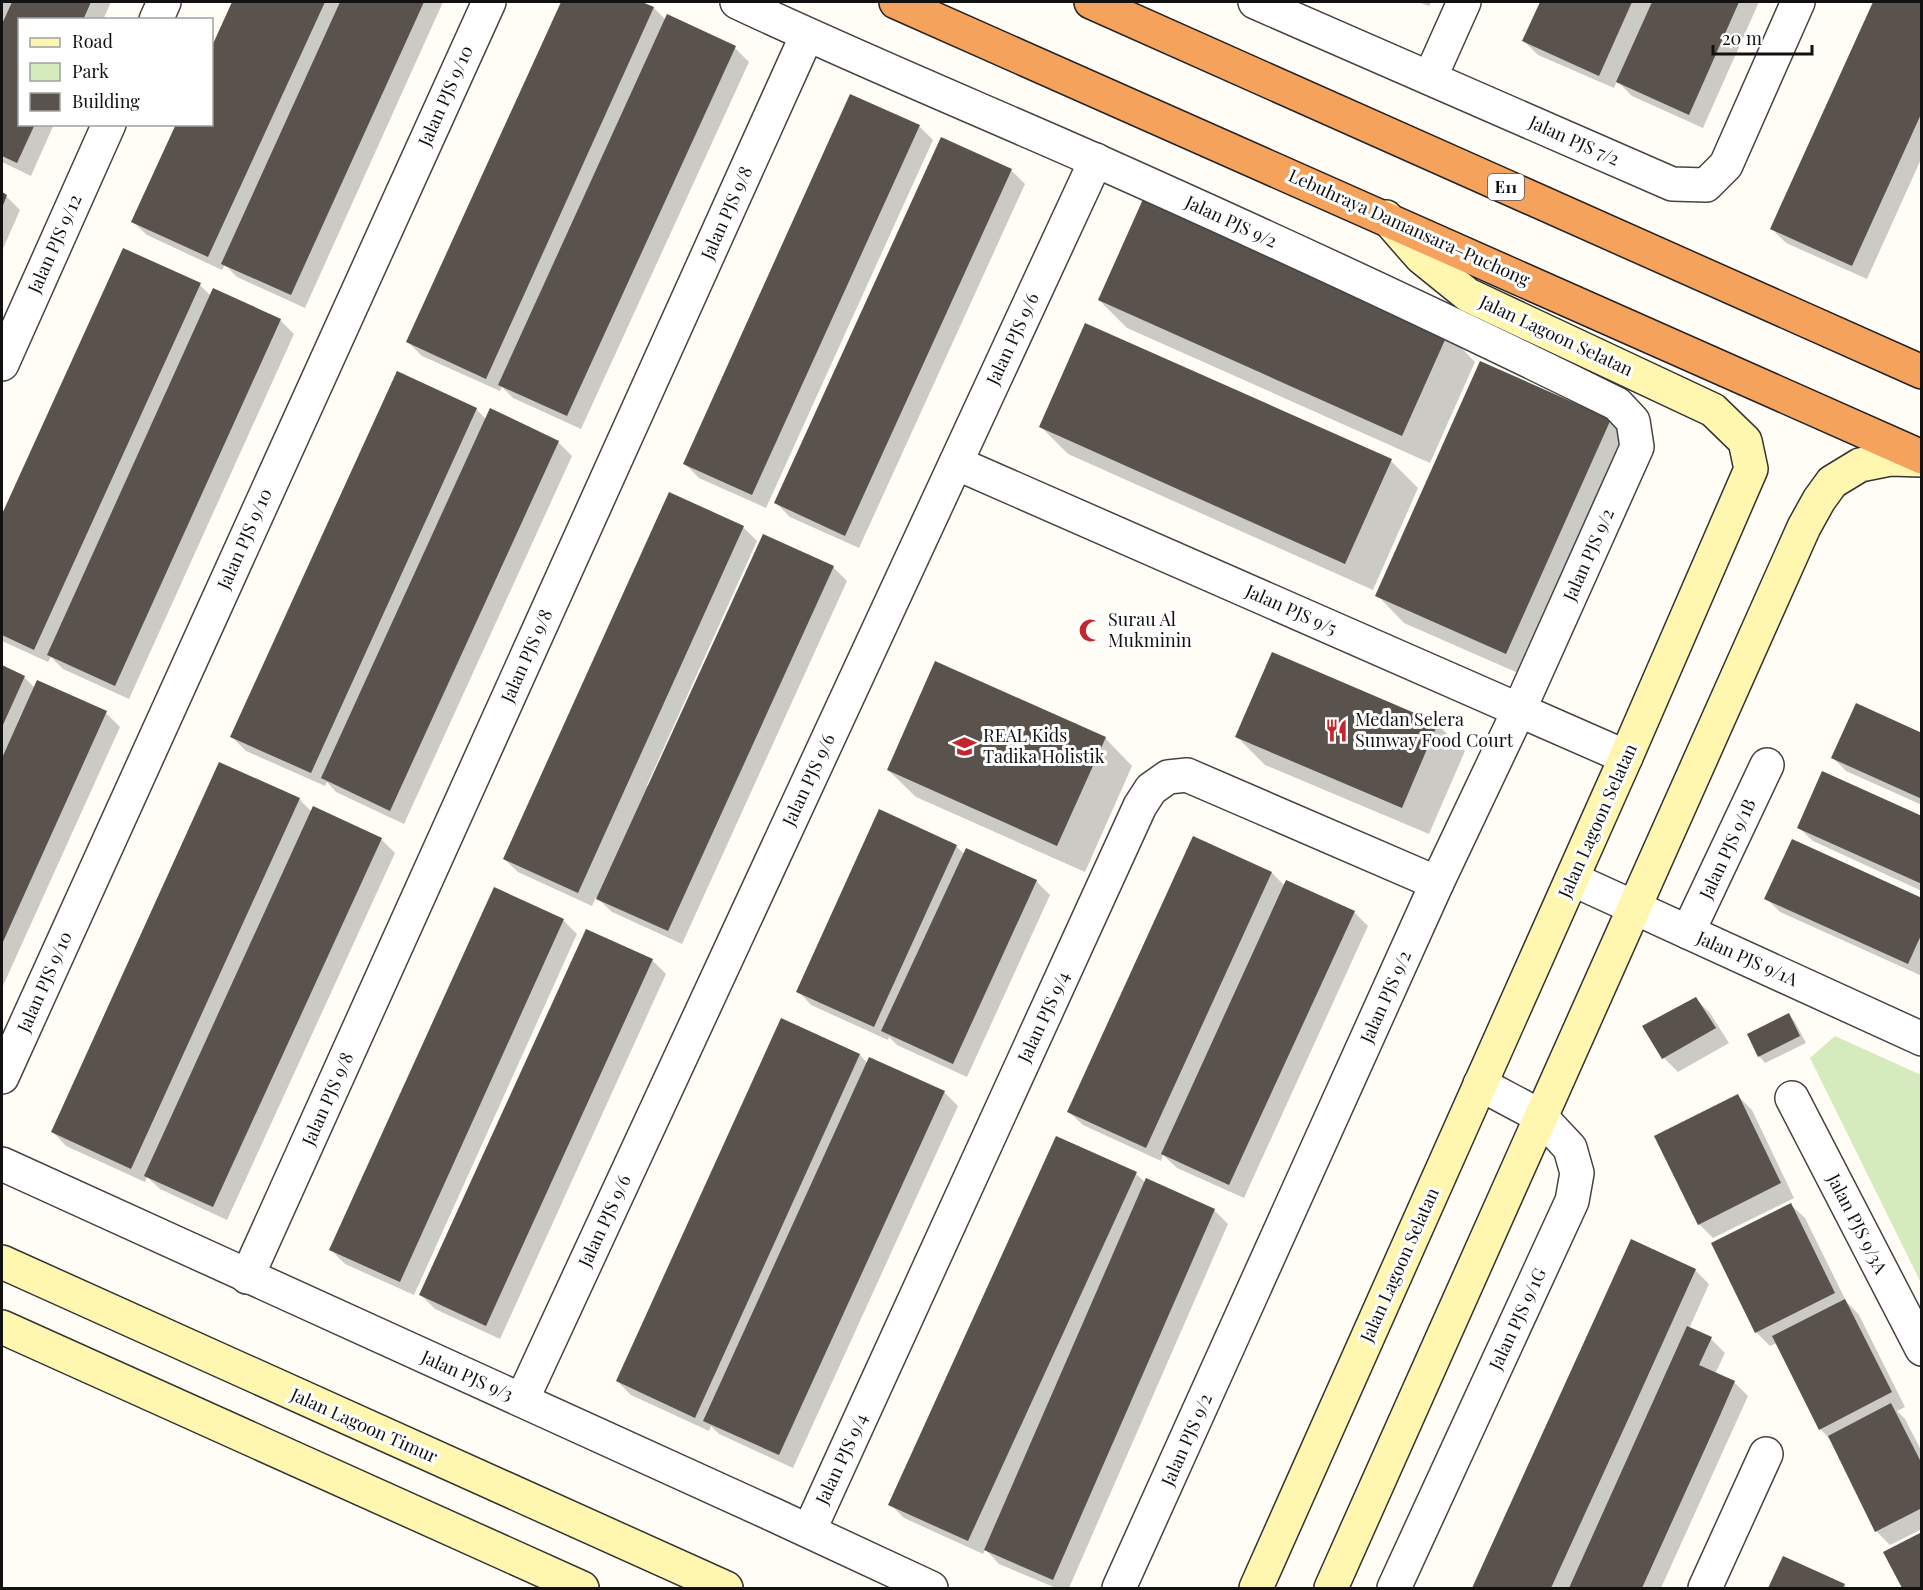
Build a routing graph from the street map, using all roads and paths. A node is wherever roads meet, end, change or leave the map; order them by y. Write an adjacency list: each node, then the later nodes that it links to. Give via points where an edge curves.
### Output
1 (164, 2): 9 (street)
2 (489, 2): 27 (street, Jalan PJS 9/10)
3 (737, 2): 10 (street, Jalan PJS 9/2)
4 (896, 2): 14 (highway, Lebuhraya Damansara–Puchong)
5 (1091, 2): 16 (highway, E11)
6 (1256, 2): 11 (street, Jalan PJS 7/2)
7 (1464, 2): 11 (street)
8 (1798, 2): 11 (street, Jalan PJS 7/2, via 1726,165 1706,186 1672,184)
9 (157, 18)
10 (807, 35): 13 (street, Jalan PJS 9/2); 33 (street, Jalan PJS 9/8)
11 (1430, 78)
12 (108, 126): 15 (street, Jalan PJS 9/12)
13 (1096, 160): 18 (street, Jalan PJS 9/6); 19 (street, Jalan PJS 9/2, via 1478,335 1617,404 1633,421 1637,447)
14 (1386, 218): 17 (highway, Lebuhraya Damansara–Puchong); 20 (main road, Jalan Lagoon Selatan, via 1421,257 1468,295 1713,410 1745,441 1751,469)
15 (2, 364)
16 (1922, 372)
17 (1922, 458): 24 (main road, via 1860,465 1832,482 1819,500)
18 (956, 463): 19 (street, Jalan PJS 9/5); 36 (street, Jalan PJS 9/6)
19 (1519, 710): 20 (street, Jalan PJS 9/5); 23 (street, Jalan PJS 9/2)
20 (1626, 757): 22 (main road, Jalan Lagoon Selatan)
21 (1767, 765): 25 (street, Jalan PJS 9/1B)
22 (1572, 879): 24 (street, Jalan PJS 9/1A); 28 (main road, Jalan Lagoon Selatan)
23 (1437, 883): 38 (street, Jalan PJS 9/4, via 1187,775 1168,777 1151,789); 42 (street, Jalan PJS 9/2)
24 (1634, 908): 25 (street, Jalan PJS 9/1A); 30 (main road)
25 (1688, 933): 26 (street, Jalan PJS 9/1A)
26 (1922, 1039)
27 (2, 1077)
28 (1480, 1084): 30 (street, Jalan PJS 9/1G); 43 (main road, Jalan Lagoon Selatan)
29 (1792, 1098): 35 (street, Jalan PJS 9/3A)
30 (1540, 1116): 44 (main road); 45 (street, Jalan PJS 9/1G, via 1570,1148 1577,1173 1572,1201)
31 (2, 1164): 33 (street, Jalan PJS 9/3)
32 (2, 1262): 40 (main road, Jalan Lagoon Timur)
33 (247, 1277): 36 (street, Jalan PJS 9/3)
34 (2, 1328): 39 (main road)
35 (1922, 1349)
36 (522, 1400): 38 (street, Jalan PJS 9/3)
37 (1766, 1454): 46 (street)
38 (809, 1531): 41 (street, Jalan PJS 9/3)
39 (582, 1588)
40 (726, 1588)
41 (932, 1588)
42 (1119, 1588)
43 (1256, 1588)
44 (1331, 1588)
45 (1394, 1588)
46 (1705, 1588)

